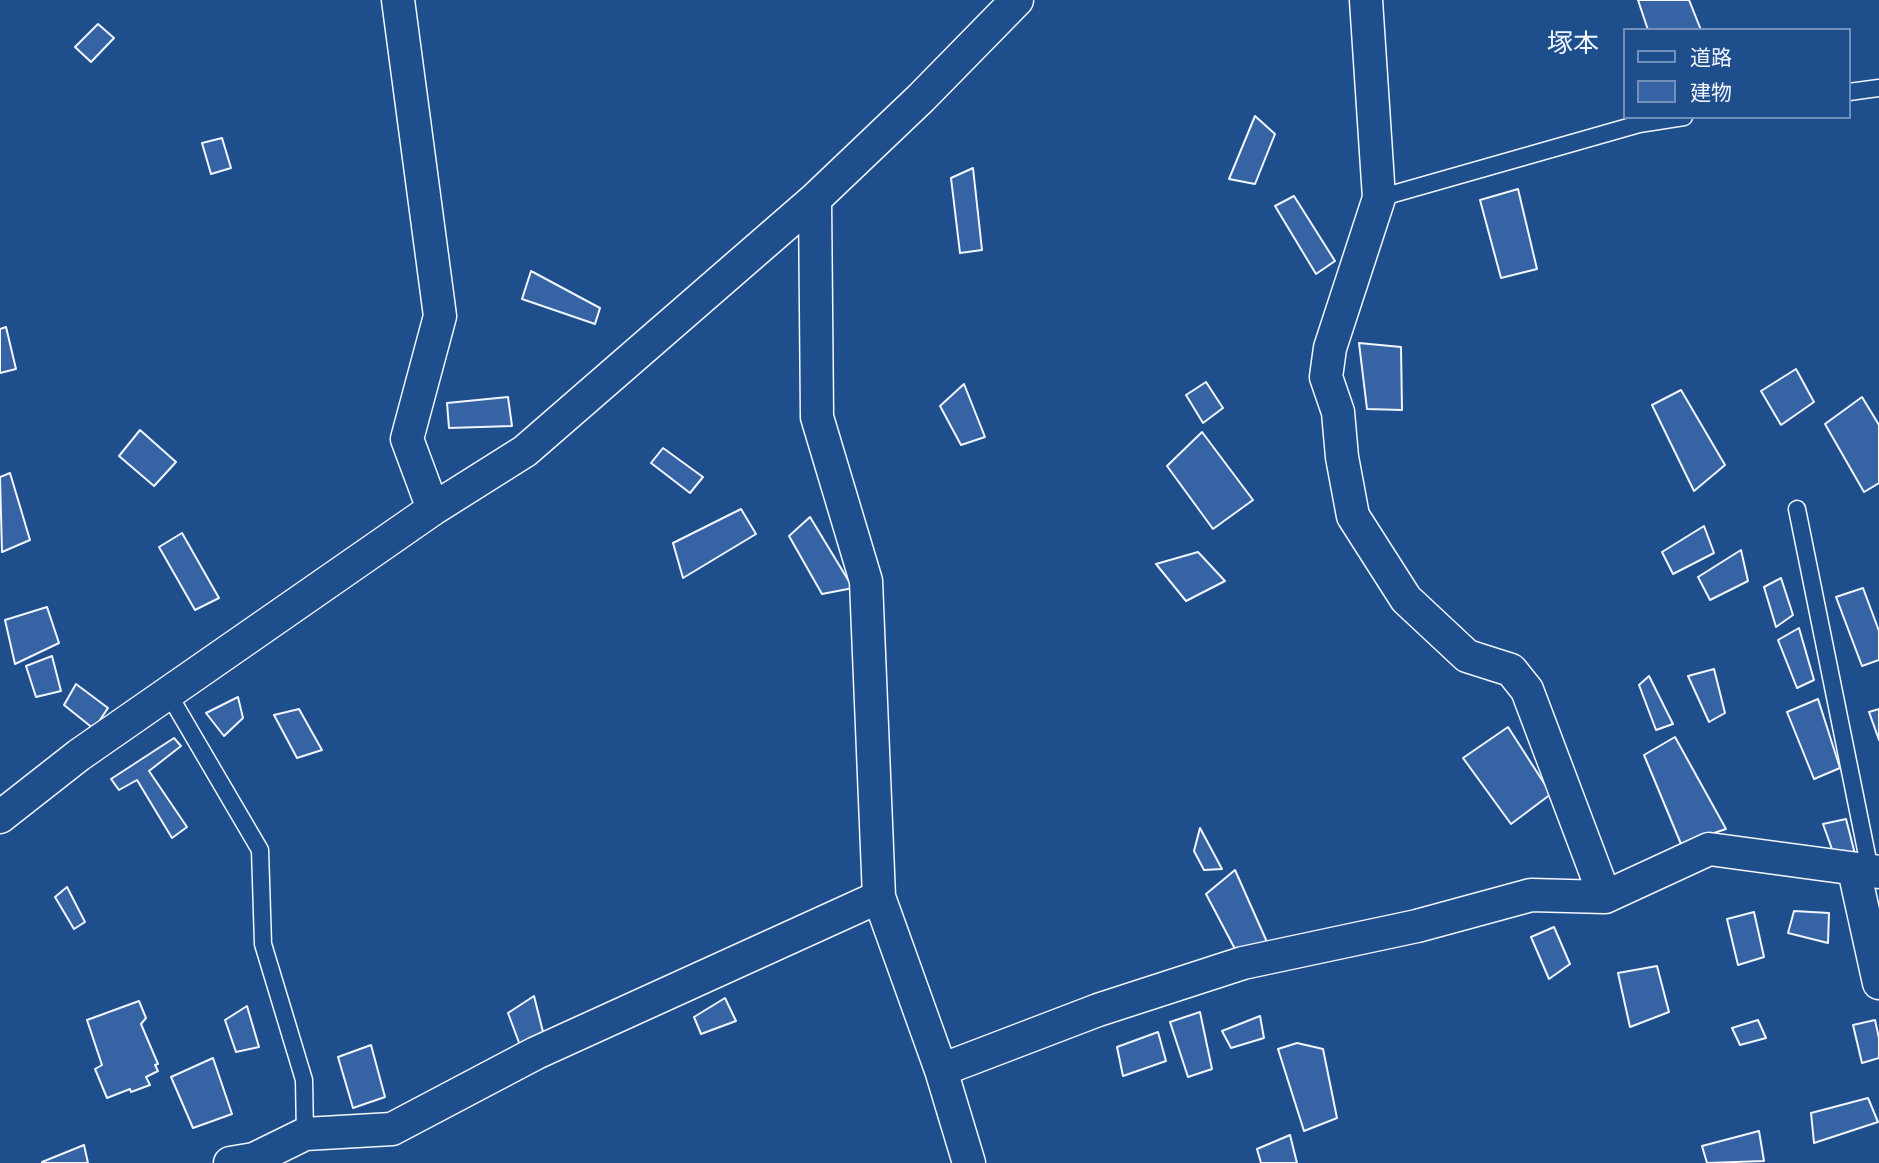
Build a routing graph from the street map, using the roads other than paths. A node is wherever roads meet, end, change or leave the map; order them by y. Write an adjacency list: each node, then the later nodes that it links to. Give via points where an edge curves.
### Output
1 (398, 0): 9 (street, via 440,316 407,439)
2 (1017, 0): 8 (street)
3 (1371, 2): 7 (street)
4 (1879, 88): 5 (lane)
5 (1851, 92)
6 (1671, 119): 7 (lane, via 1639,124)
7 (1379, 198): 15 (street, via 1330,348 1326,377 1338,412 1353,516 1406,599 1467,656 1511,670 1527,690)
8 (815, 199): 9 (street, via 525,452); 14 (street, via 817,417 866,581)
9 (433, 509): 11 (street)
10 (1797, 509): 13 (lane)
11 (168, 693): 12 (street); 18 (lane, via 260,850 263,944 304,1080)
12 (0, 817)
13 (1868, 871): 15 (street, via 1709,849); 16 (street)
14 (879, 897): 17 (street); 18 (street, via 536,1054 392,1129)
15 (1605, 897): 17 (street, via 1531,895 1417,926 1242,963 1098,1010)
16 (1879, 983)
17 (941, 1070): 20 (street)
18 (305, 1134): 19 (street, via 254,1159)
19 (230, 1163)
20 (969, 1163)

